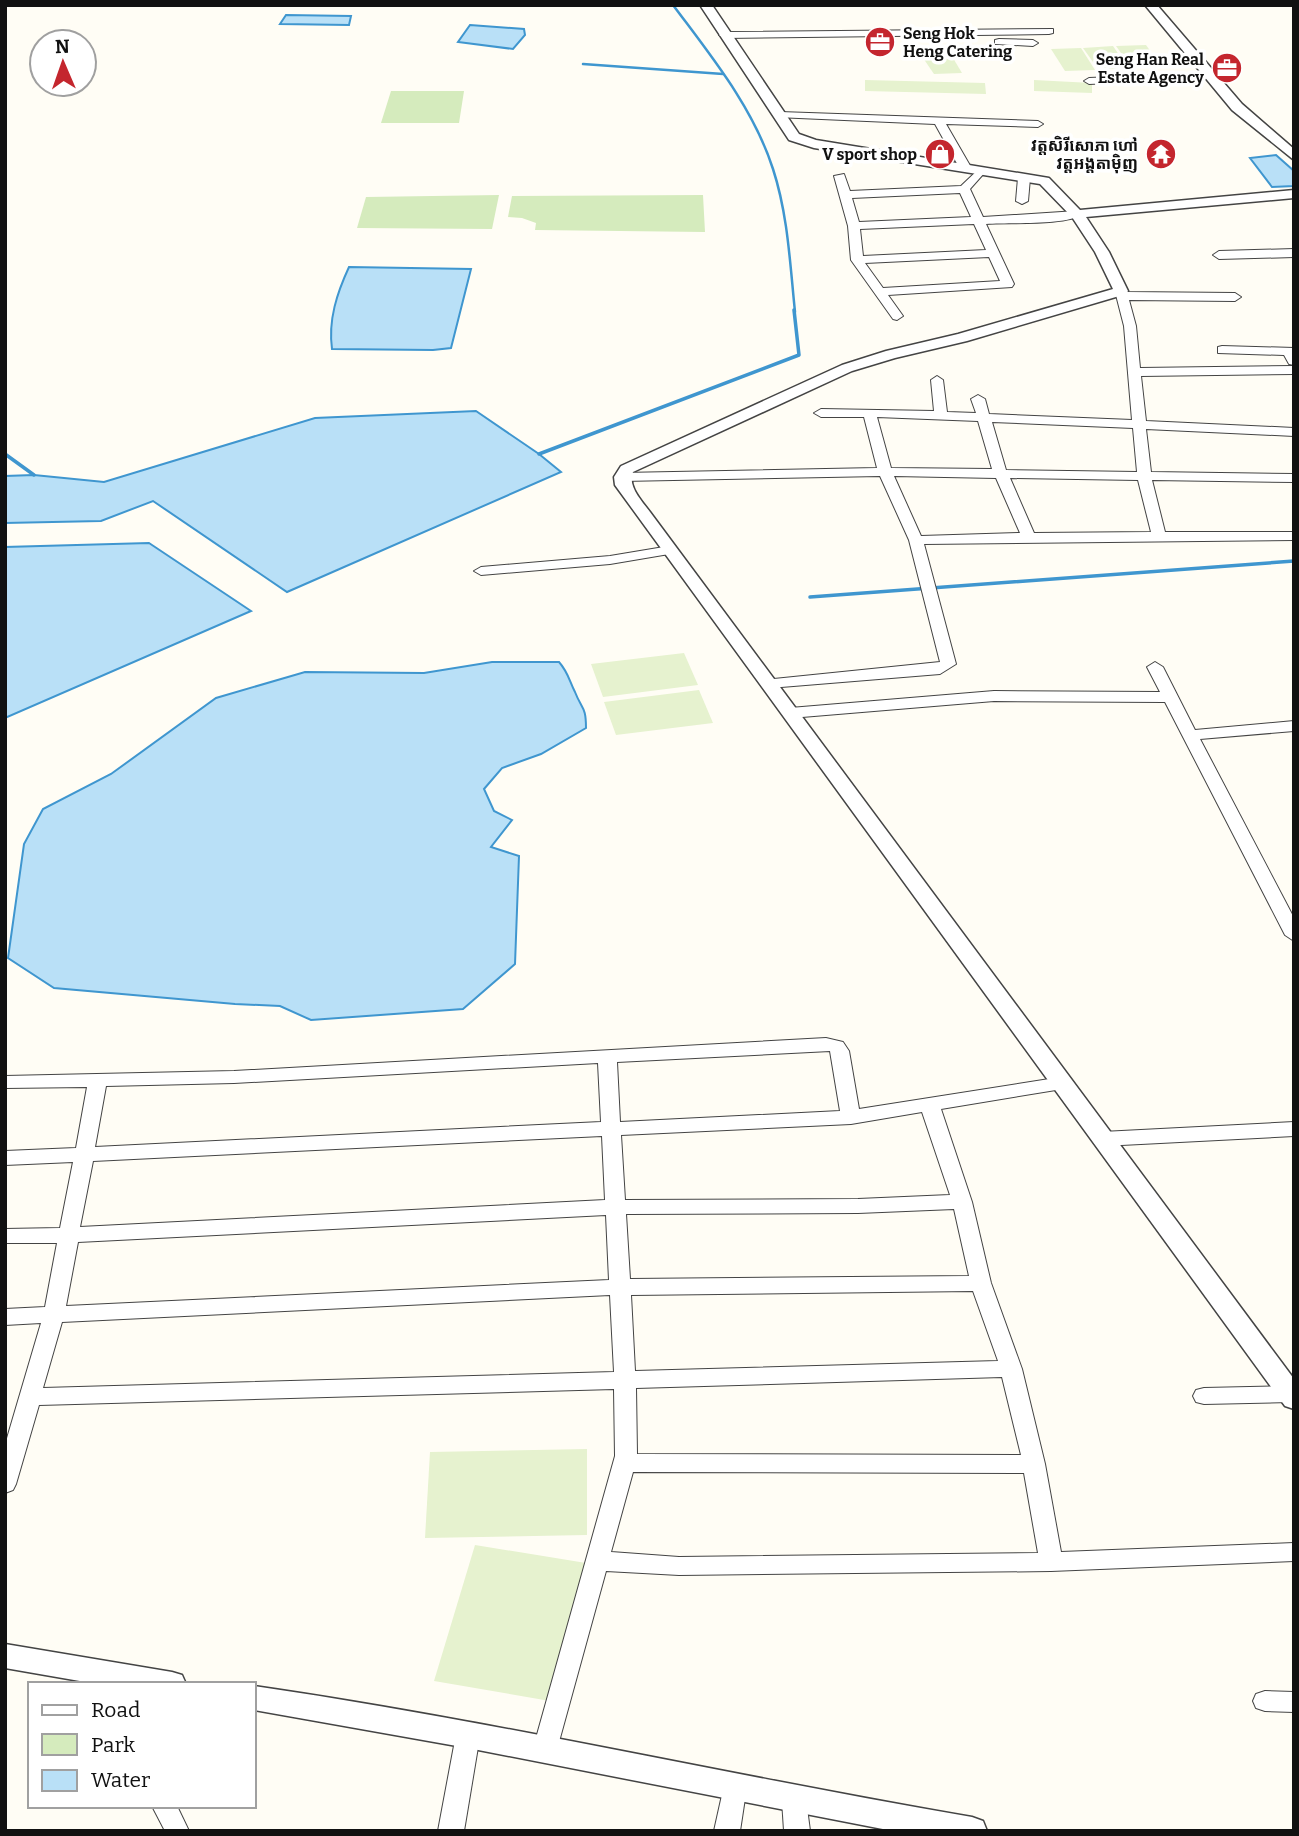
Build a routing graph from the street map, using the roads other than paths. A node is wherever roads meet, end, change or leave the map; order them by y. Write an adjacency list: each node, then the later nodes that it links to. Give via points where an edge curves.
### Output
1 (706, 5): 4 (street)
2 (1151, 5): 7 (street)
3 (1049, 31): 5 (street)
4 (724, 34): 5 (street); 9 (street)
5 (974, 38): 6 (street)
6 (1033, 43)
7 (1211, 76): 8 (street); 12 (street, via 1237,107)
8 (1089, 82)
9 (780, 115): 10 (street); 13 (street, via 801,141)
10 (938, 120): 11 (street); 13 (street)
11 (1038, 124)
12 (1294, 156)
13 (973, 170): 15 (street); 16 (street)
14 (840, 176): 18 (street)
15 (1024, 178): 19 (street); 20 (street, via 1044,181)
16 (964, 189): 18 (street); 21 (street)
17 (1294, 194): 20 (street)
18 (847, 195): 22 (street)
19 (1022, 201)
20 (1077, 214): 21 (street); 28 (street)
21 (977, 221): 22 (street); 23 (street)
22 (854, 226): 26 (street)
23 (993, 253): 26 (street); 27 (street, via 1008,284)
24 (1294, 253): 25 (street)
25 (1219, 255)
26 (857, 260): 27 (street)
27 (879, 292): 30 (street)
28 (1122, 294): 29 (street); 34 (street); 46 (street, via 847,368 627,469)
29 (1235, 297)
30 (897, 316)
31 (1222, 350): 32 (street)
32 (1292, 354)
33 (1294, 370): 34 (street)
34 (1135, 372): 41 (street)
35 (937, 380): 39 (street)
36 (978, 399): 40 (street)
37 (821, 413): 38 (street)
38 (870, 414): 39 (street); 43 (street)
39 (941, 416): 40 (street)
40 (983, 418): 41 (street); 44 (street)
41 (1140, 424): 42 (street); 45 (street)
42 (1294, 432)
43 (885, 472): 44 (street); 46 (street); 51 (street)
44 (1000, 472): 45 (street); 49 (street)
45 (1144, 474): 47 (street); 50 (street)
46 (622, 477): 52 (street, via 623,485)
47 (1294, 478)
48 (1294, 536): 50 (street)
49 (1029, 537): 50 (street); 51 (street)
50 (1158, 537)
51 (916, 540): 55 (street, via 948,664 944,668)
52 (670, 550): 53 (street); 55 (street)
53 (481, 571)
54 (1155, 667): 56 (street)
55 (769, 683): 57 (street)
56 (1170, 697): 57 (street, via 994,696); 59 (street)
57 (790, 713): 64 (street)
58 (1294, 726): 59 (street)
59 (1188, 736): 60 (street)
60 (1294, 935)
61 (607, 1058): 62 (street); 66 (street, via 836,1045); 68 (street)
62 (98, 1080): 63 (street); 70 (street)
63 (5, 1082)
64 (1062, 1083): 65 (street); 69 (street)
65 (930, 1106): 66 (street); 72 (street)
66 (851, 1117): 68 (street)
67 (1294, 1129): 69 (street)
68 (612, 1130): 70 (street); 73 (street)
69 (1102, 1139): 84 (street)
70 (84, 1156): 71 (street); 74 (street)
71 (5, 1158)
72 (962, 1202): 73 (street); 76 (street)
73 (617, 1207): 74 (street); 77 (street)
74 (70, 1235): 75 (street); 78 (street)
75 (5, 1236)
76 (981, 1283): 77 (street); 80 (street)
77 (620, 1287): 78 (street); 81 (street)
78 (54, 1315): 79 (street); 83 (street)
79 (5, 1317)
80 (1011, 1369): 81 (street); 86 (street)
81 (625, 1378): 83 (street); 85 (street)
82 (1204, 1396): 84 (street)
83 (29, 1397): 87 (street)
84 (1292, 1397)
85 (624, 1464): 86 (street); 89 (street)
86 (1034, 1464): 90 (street)
87 (5, 1484)
88 (1294, 1552): 90 (street)
89 (596, 1561): 90 (street, via 679,1566); 97 (street)
90 (1051, 1562)
91 (6, 1661): 92 (street)
92 (158, 1682)
93 (256, 1698): 96 (street)
94 (1265, 1701): 95 (street)
95 (1294, 1702)
96 (468, 1735): 97 (street); 102 (street)
97 (545, 1749): 98 (street)
98 (735, 1785): 99 (street); 103 (street)
99 (794, 1800): 104 (street); 105 (street)
100 (165, 1808): 101 (street)
101 (177, 1829)
102 (451, 1831)
103 (727, 1831)
104 (797, 1831)
105 (972, 1831)

